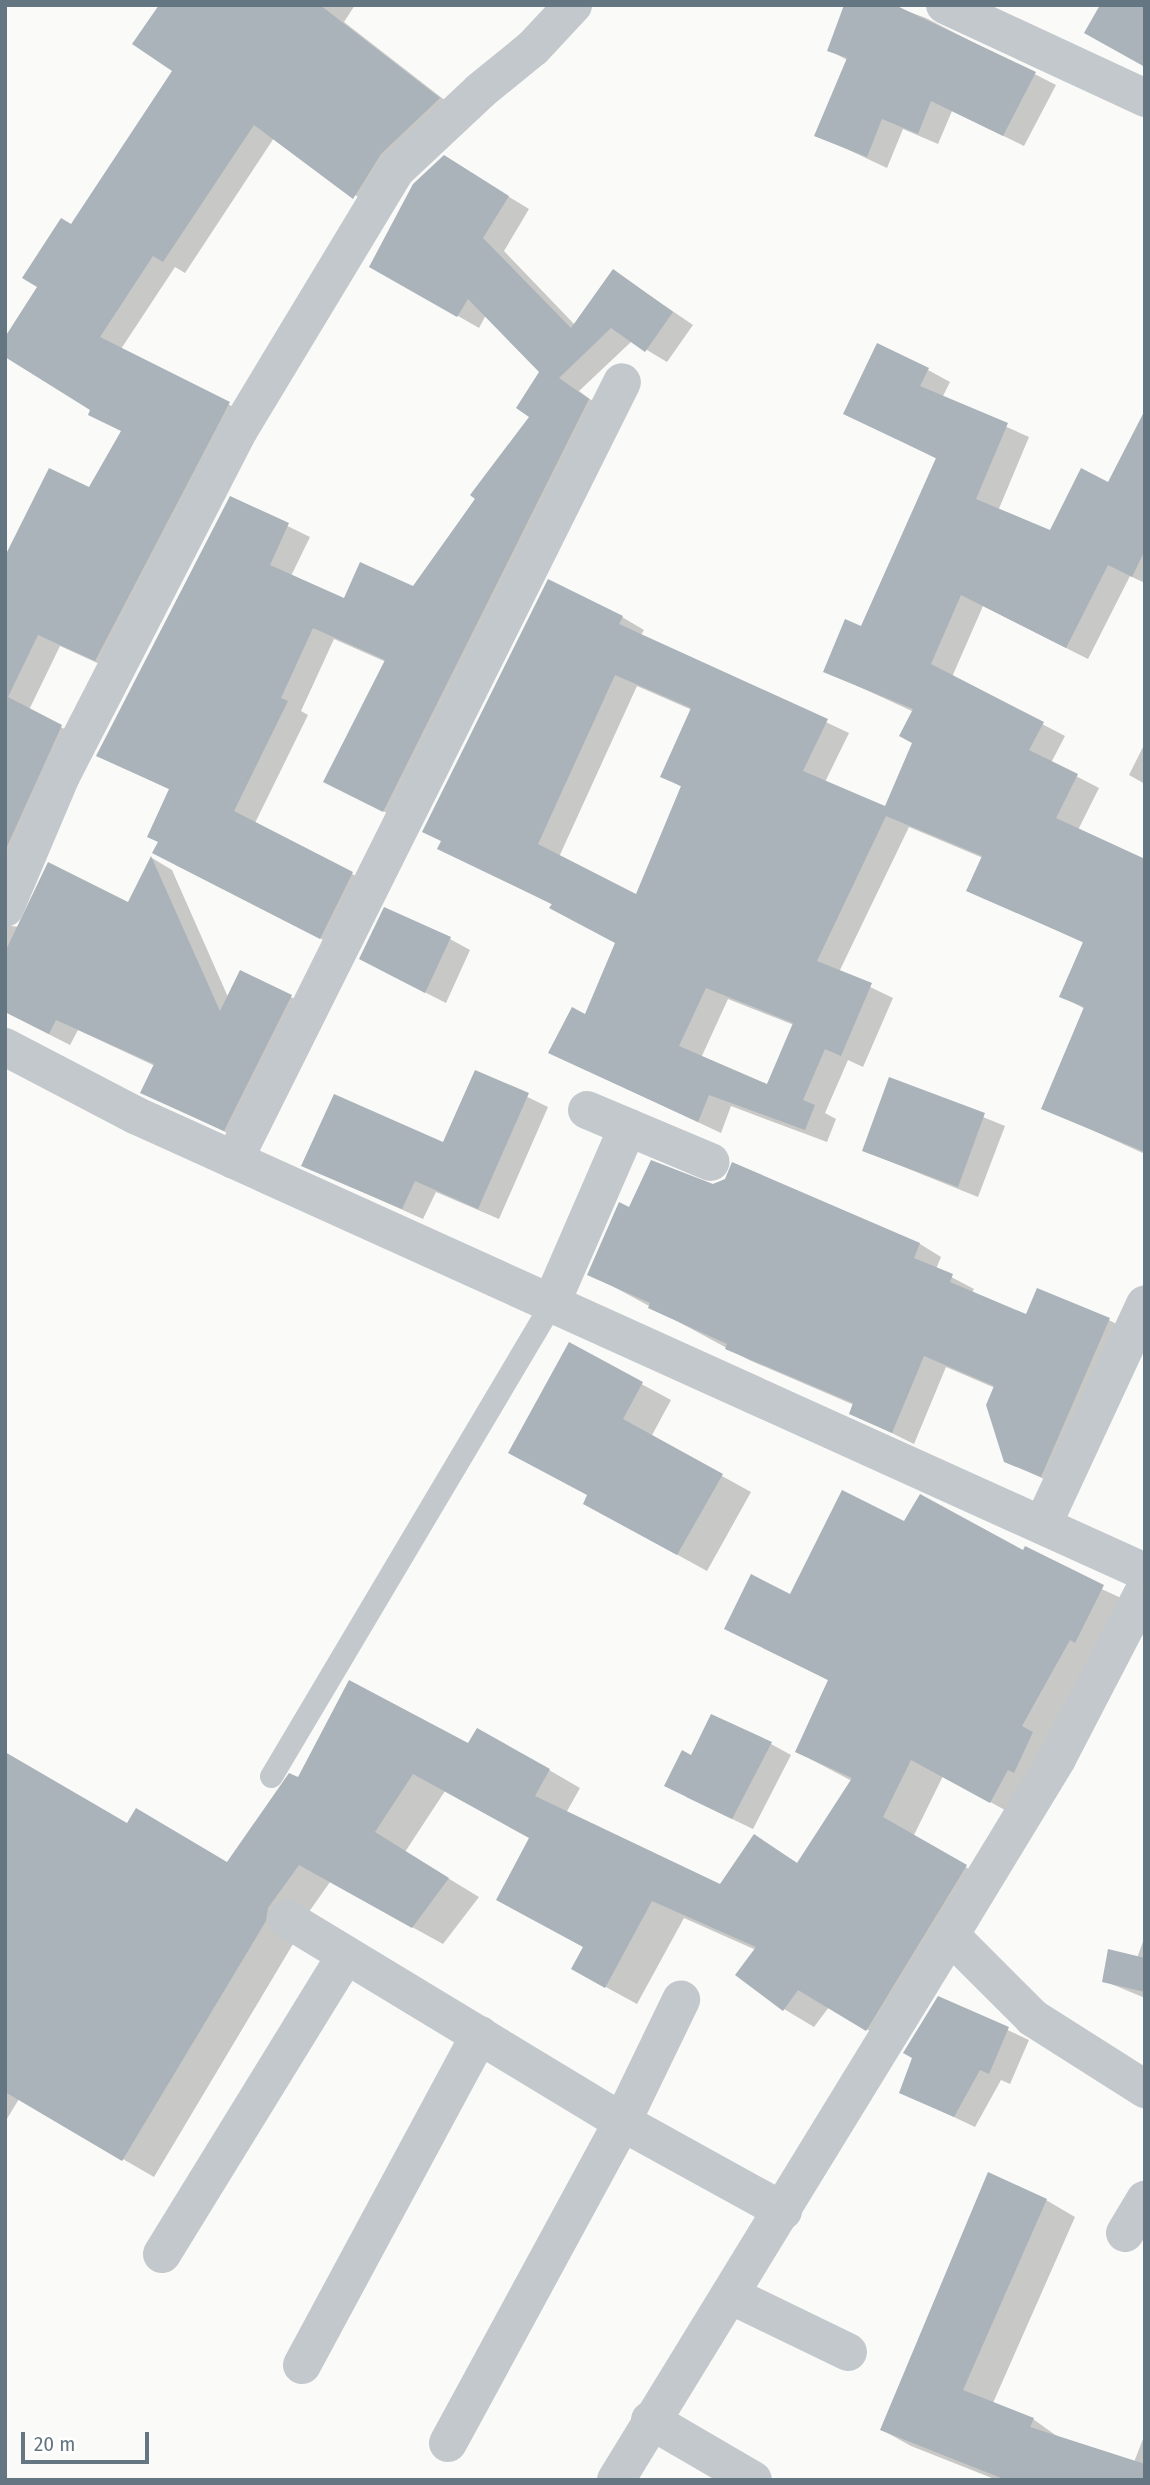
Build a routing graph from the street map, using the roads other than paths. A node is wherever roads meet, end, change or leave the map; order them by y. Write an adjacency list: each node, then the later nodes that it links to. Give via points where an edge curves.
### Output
1 (573, 5): 5 (street, via 533,48 396,170 239,430 61,776)
2 (945, 5): 3 (street)
3 (1145, 98)
4 (622, 382): 9 (street)
5 (5, 908)
6 (5, 1047): 9 (street)
7 (587, 1110): 8 (street)
8 (628, 1127): 10 (street); 12 (street)
9 (234, 1160): 12 (street)
10 (711, 1162)
11 (1145, 1304): 13 (street)
12 (550, 1306): 13 (street); 16 (lane)
13 (1043, 1524): 14 (street)
14 (1145, 1572)
15 (1145, 1589): 18 (street, via 1058,1759)
16 (271, 1776)
17 (287, 1919): 19 (street)
18 (950, 1935): 22 (street, via 1033,2018); 25 (street)
19 (346, 1955): 21 (street); 27 (street)
20 (681, 2000): 23 (street)
21 (480, 2035): 23 (street); 30 (street)
22 (1145, 2089)
23 (622, 2122): 25 (street); 32 (street)
24 (1145, 2200): 26 (street)
25 (783, 2211): 28 (street)
26 (1125, 2232)
27 (162, 2254)
28 (730, 2295): 29 (street); 31 (street)
29 (848, 2352)
30 (302, 2365)
31 (650, 2420): 33 (street); 34 (street)
32 (448, 2443)
33 (616, 2480)
34 (752, 2480)

